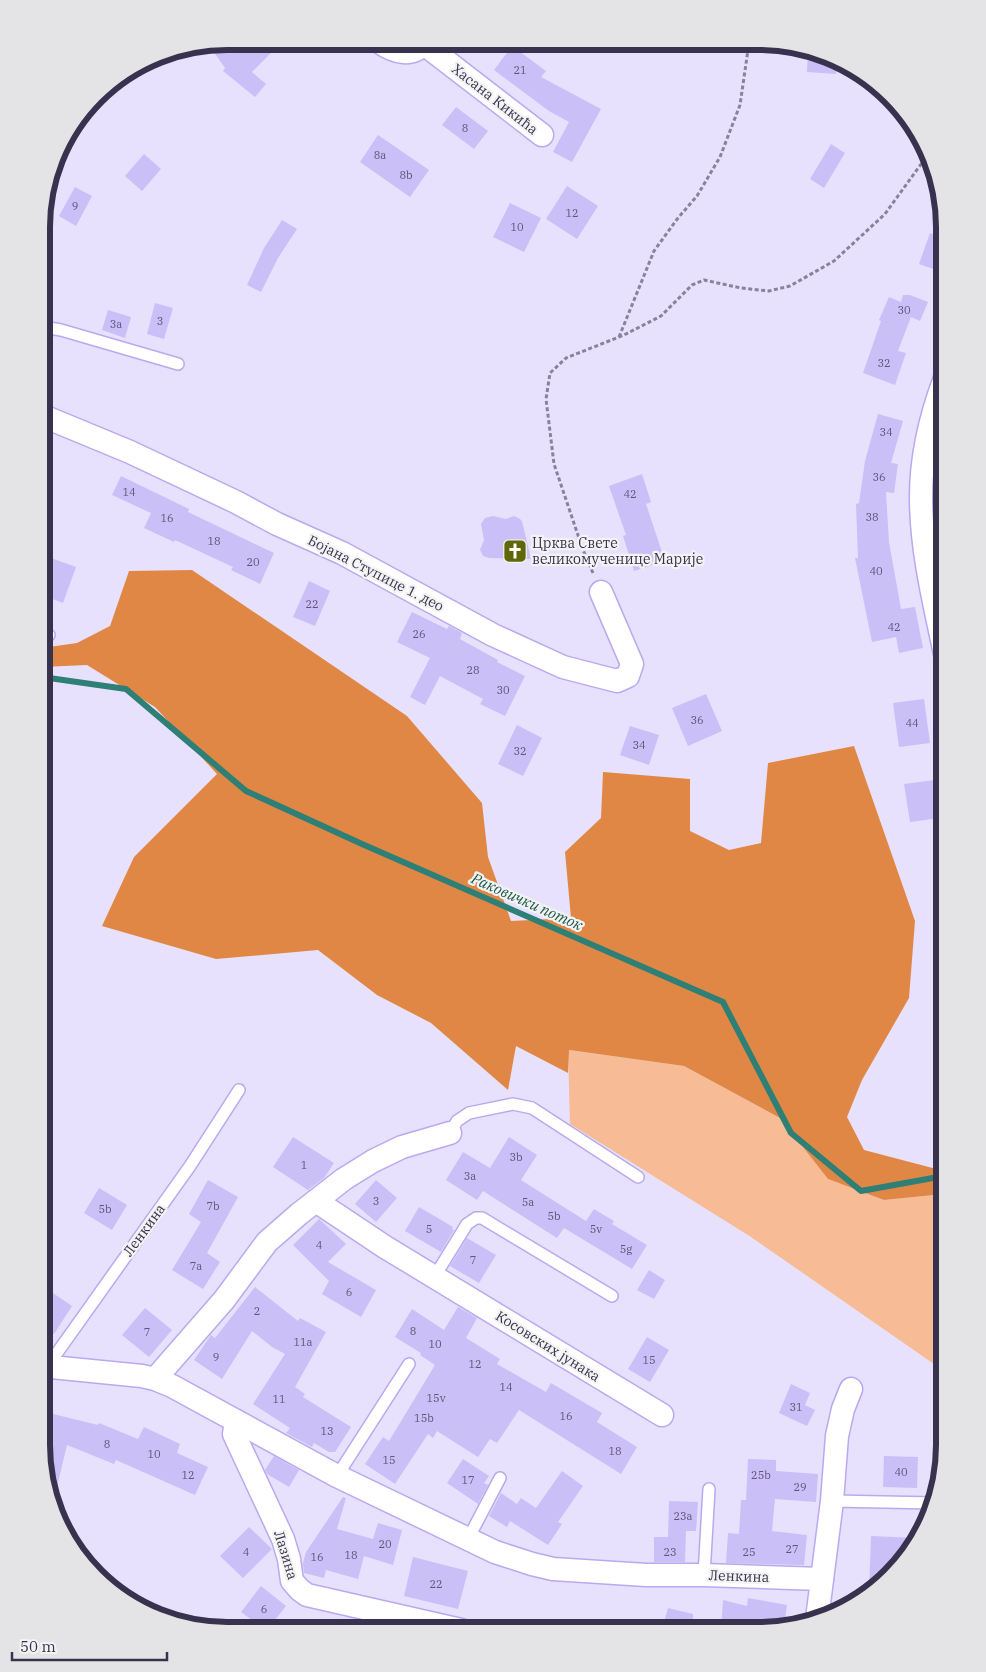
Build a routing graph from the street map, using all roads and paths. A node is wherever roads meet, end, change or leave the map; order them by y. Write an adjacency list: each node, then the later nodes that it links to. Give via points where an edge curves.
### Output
1 (393, 50): 2 (street, Хасана Кикића)
2 (416, 50)
3 (434, 50): 5 (street, Хасана Кикића)
4 (748, 50): 8 (path, via 740,105 720,156 697,196 654,251)
5 (542, 135)
6 (924, 161): 8 (path, via 885,214 834,261 790,286 769,291 704,280 692,286 661,316)
7 (50, 328): 9 (lane)
8 (619, 337): 12 (path, via 566,358 550,372 546,399 554,464)
9 (178, 364)
10 (936, 400): 13 (street, via 926,445 921,495 923,538)
11 (50, 419): 12 (street, Бојана Ступице 1. део, via 130,452 236,502 342,554 493,635 563,667 617,681 628,676 632,664)
12 (601, 592)
13 (936, 607)
14 (238, 1090): 20 (lane, Ленкина, via 190,1166)
15 (450, 1133): 16 (lane, via 457,1120 469,1113 522,1105 532,1108); 17 (street, via 402,1147 373,1161)
16 (638, 1177)
17 (316, 1201): 18 (street, Косовских јунака); 23 (street, via 267,1242 224,1300)
18 (435, 1276): 19 (lane, via 467,1224 482,1218); 25 (street, Косовских јунака)
19 (612, 1296)
20 (50, 1359)
21 (409, 1364): 27 (lane)
22 (50, 1368): 23 (street, Ленкина)
23 (155, 1379): 26 (street, Ленкина)
24 (851, 1389): 30 (street, via 837,1436)
25 (662, 1415)
26 (236, 1422): 27 (street, Ленкина); 36 (street, Лазина, via 234,1434 283,1539 292,1581 300,1590 307,1595)
27 (337, 1476): 32 (street, Ленкина)
28 (500, 1478): 32 (lane)
29 (709, 1489): 33 (lane)
30 (832, 1502): 31 (lane); 34 (street)
31 (927, 1503)
32 (468, 1539): 33 (street, Ленкина, via 495,1552 553,1569 646,1576)
33 (704, 1575): 34 (street, Ленкина)
34 (822, 1579): 35 (street)
35 (818, 1612)
36 (426, 1622)

